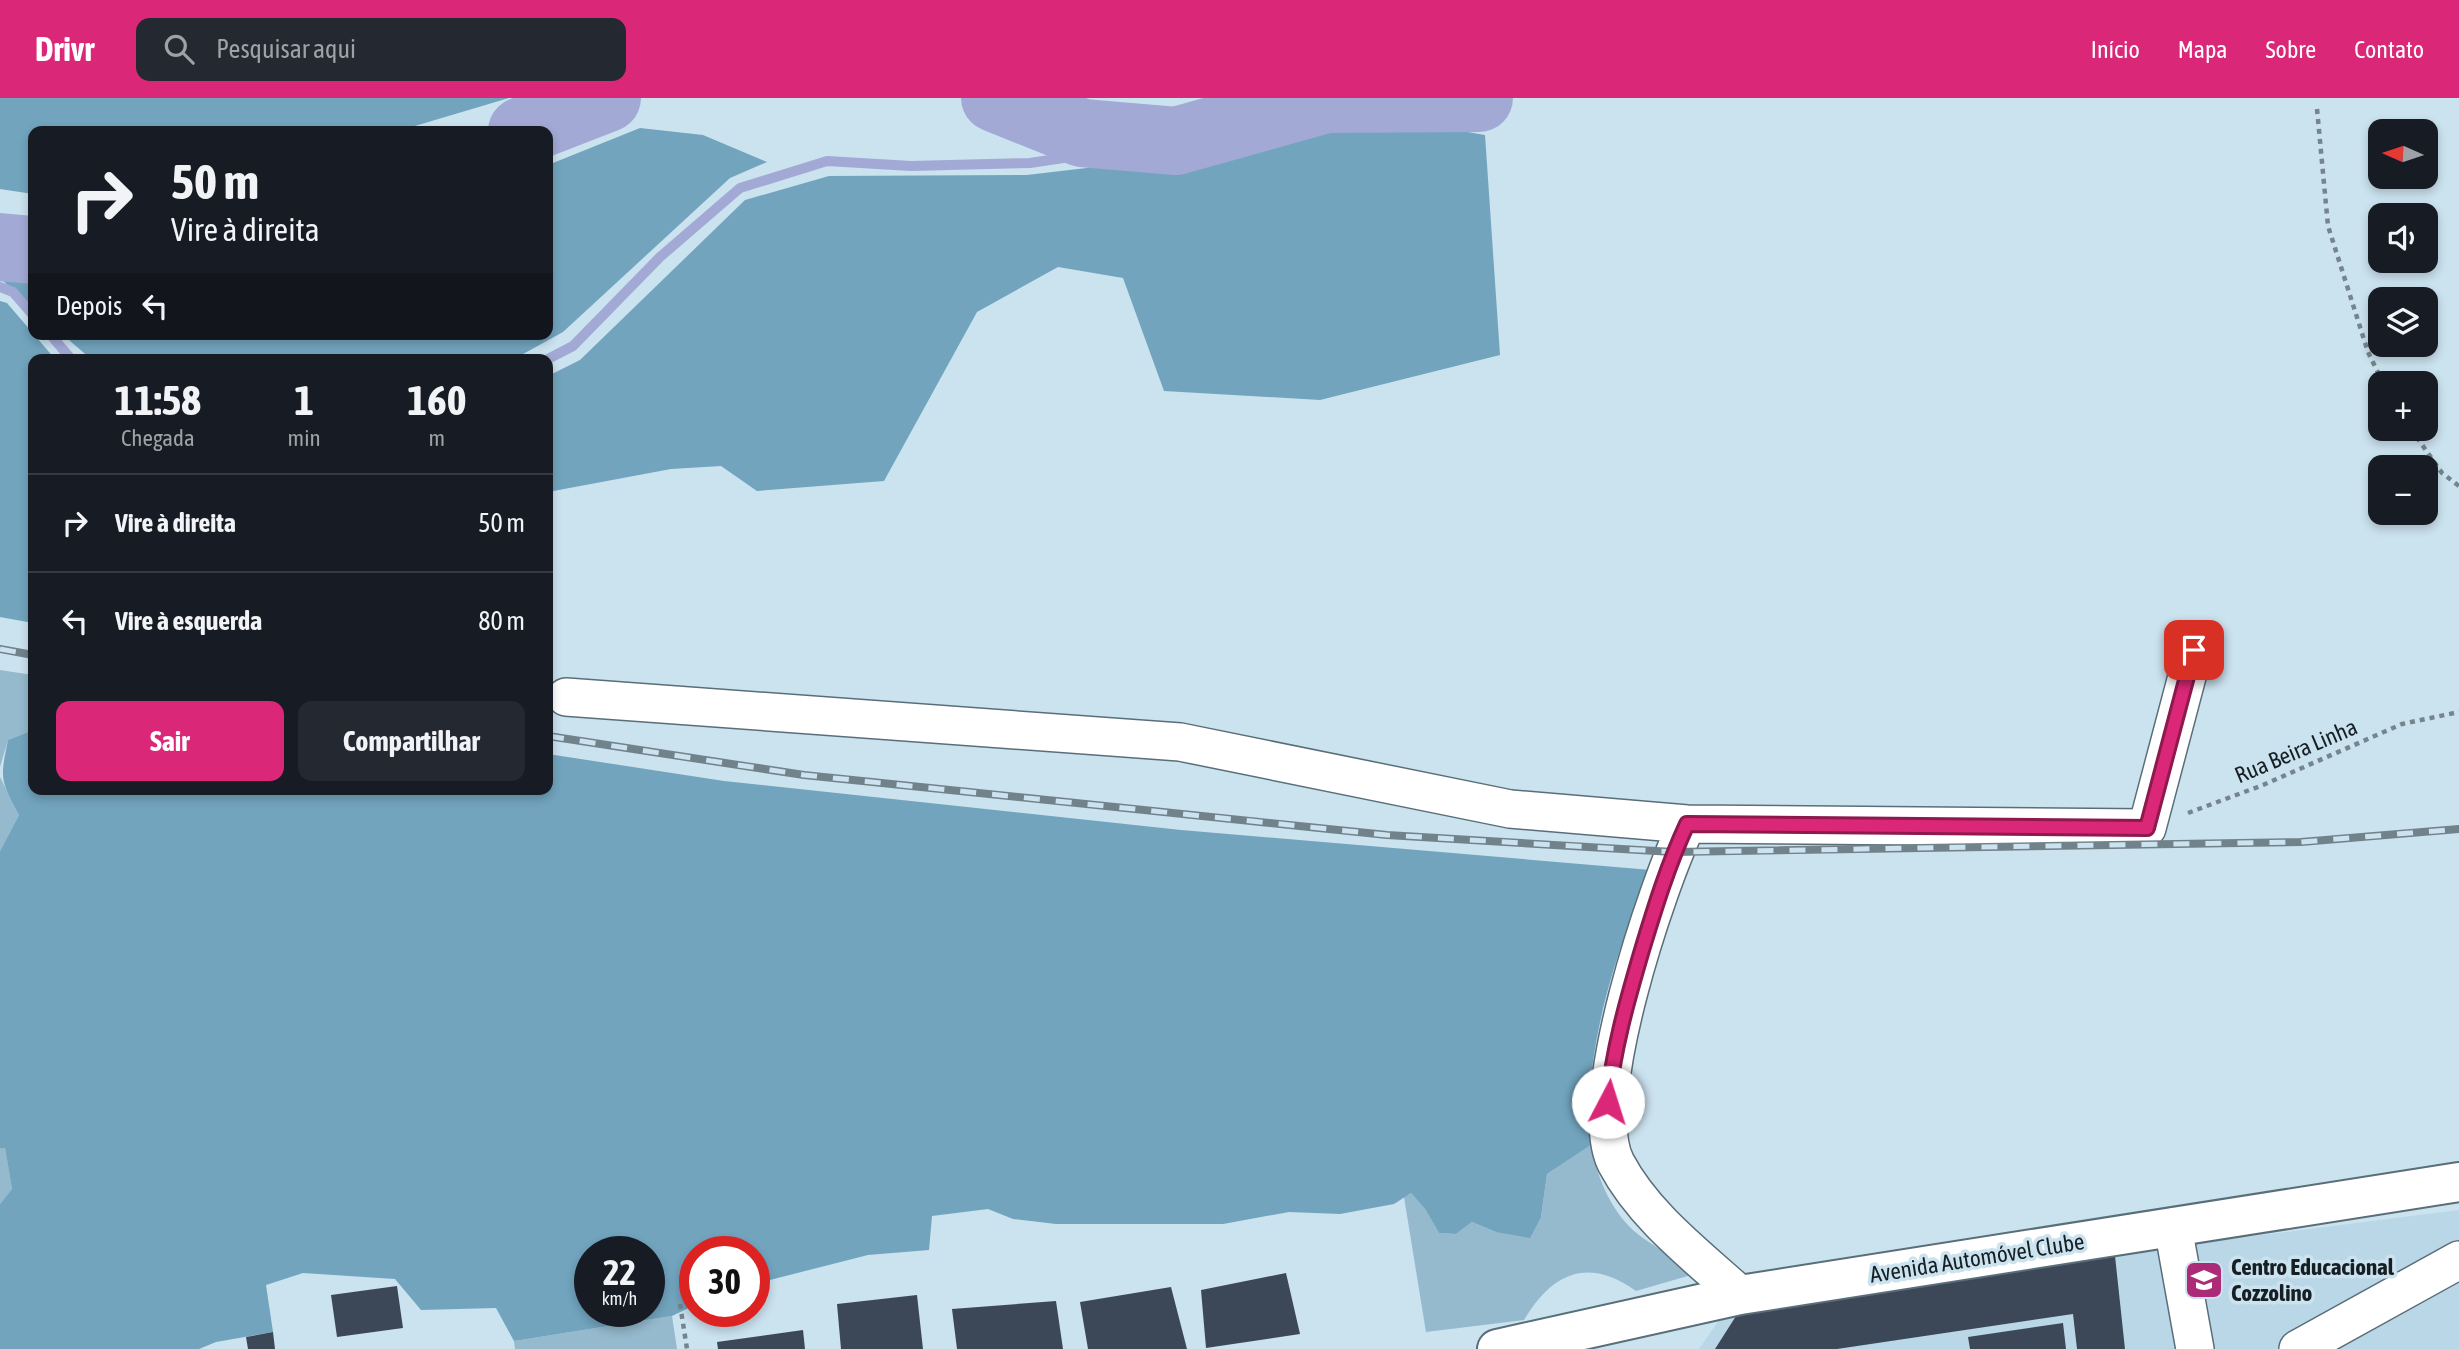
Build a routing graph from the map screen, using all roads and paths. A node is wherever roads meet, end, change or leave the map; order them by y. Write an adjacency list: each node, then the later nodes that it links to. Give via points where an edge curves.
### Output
1 (2317, 109): 2 (path, via 2328,226)
2 (2378, 371)
3 (2420, 441): 4 (path, via 2442,472)
4 (2459, 486)
5 (2194, 650): 9 (street)
6 (566, 697): 8 (street, via 1180,742 1510,809)
7 (2459, 712): 9 (path, Rua Beira Linha, via 2402,724 2263,785)
8 (1687, 824): 9 (street); 13 (street, via 1664,876 1626,1005 1612,1065 1608,1136 1615,1161 1639,1199)
9 (2147, 828)
10 (2459, 1182): 11 (main road, Avenida Automóvel Clube)
11 (2173, 1227): 13 (main road, Avenida Automóvel Clube); 17 (street)
12 (2459, 1260): 18 (street)
13 (1740, 1295): 16 (main road, Avenida Automóvel Clube)
14 (684, 1327): 15 (path)
15 (687, 1349)
16 (1497, 1349)
17 (2195, 1349)
18 (2298, 1349)

